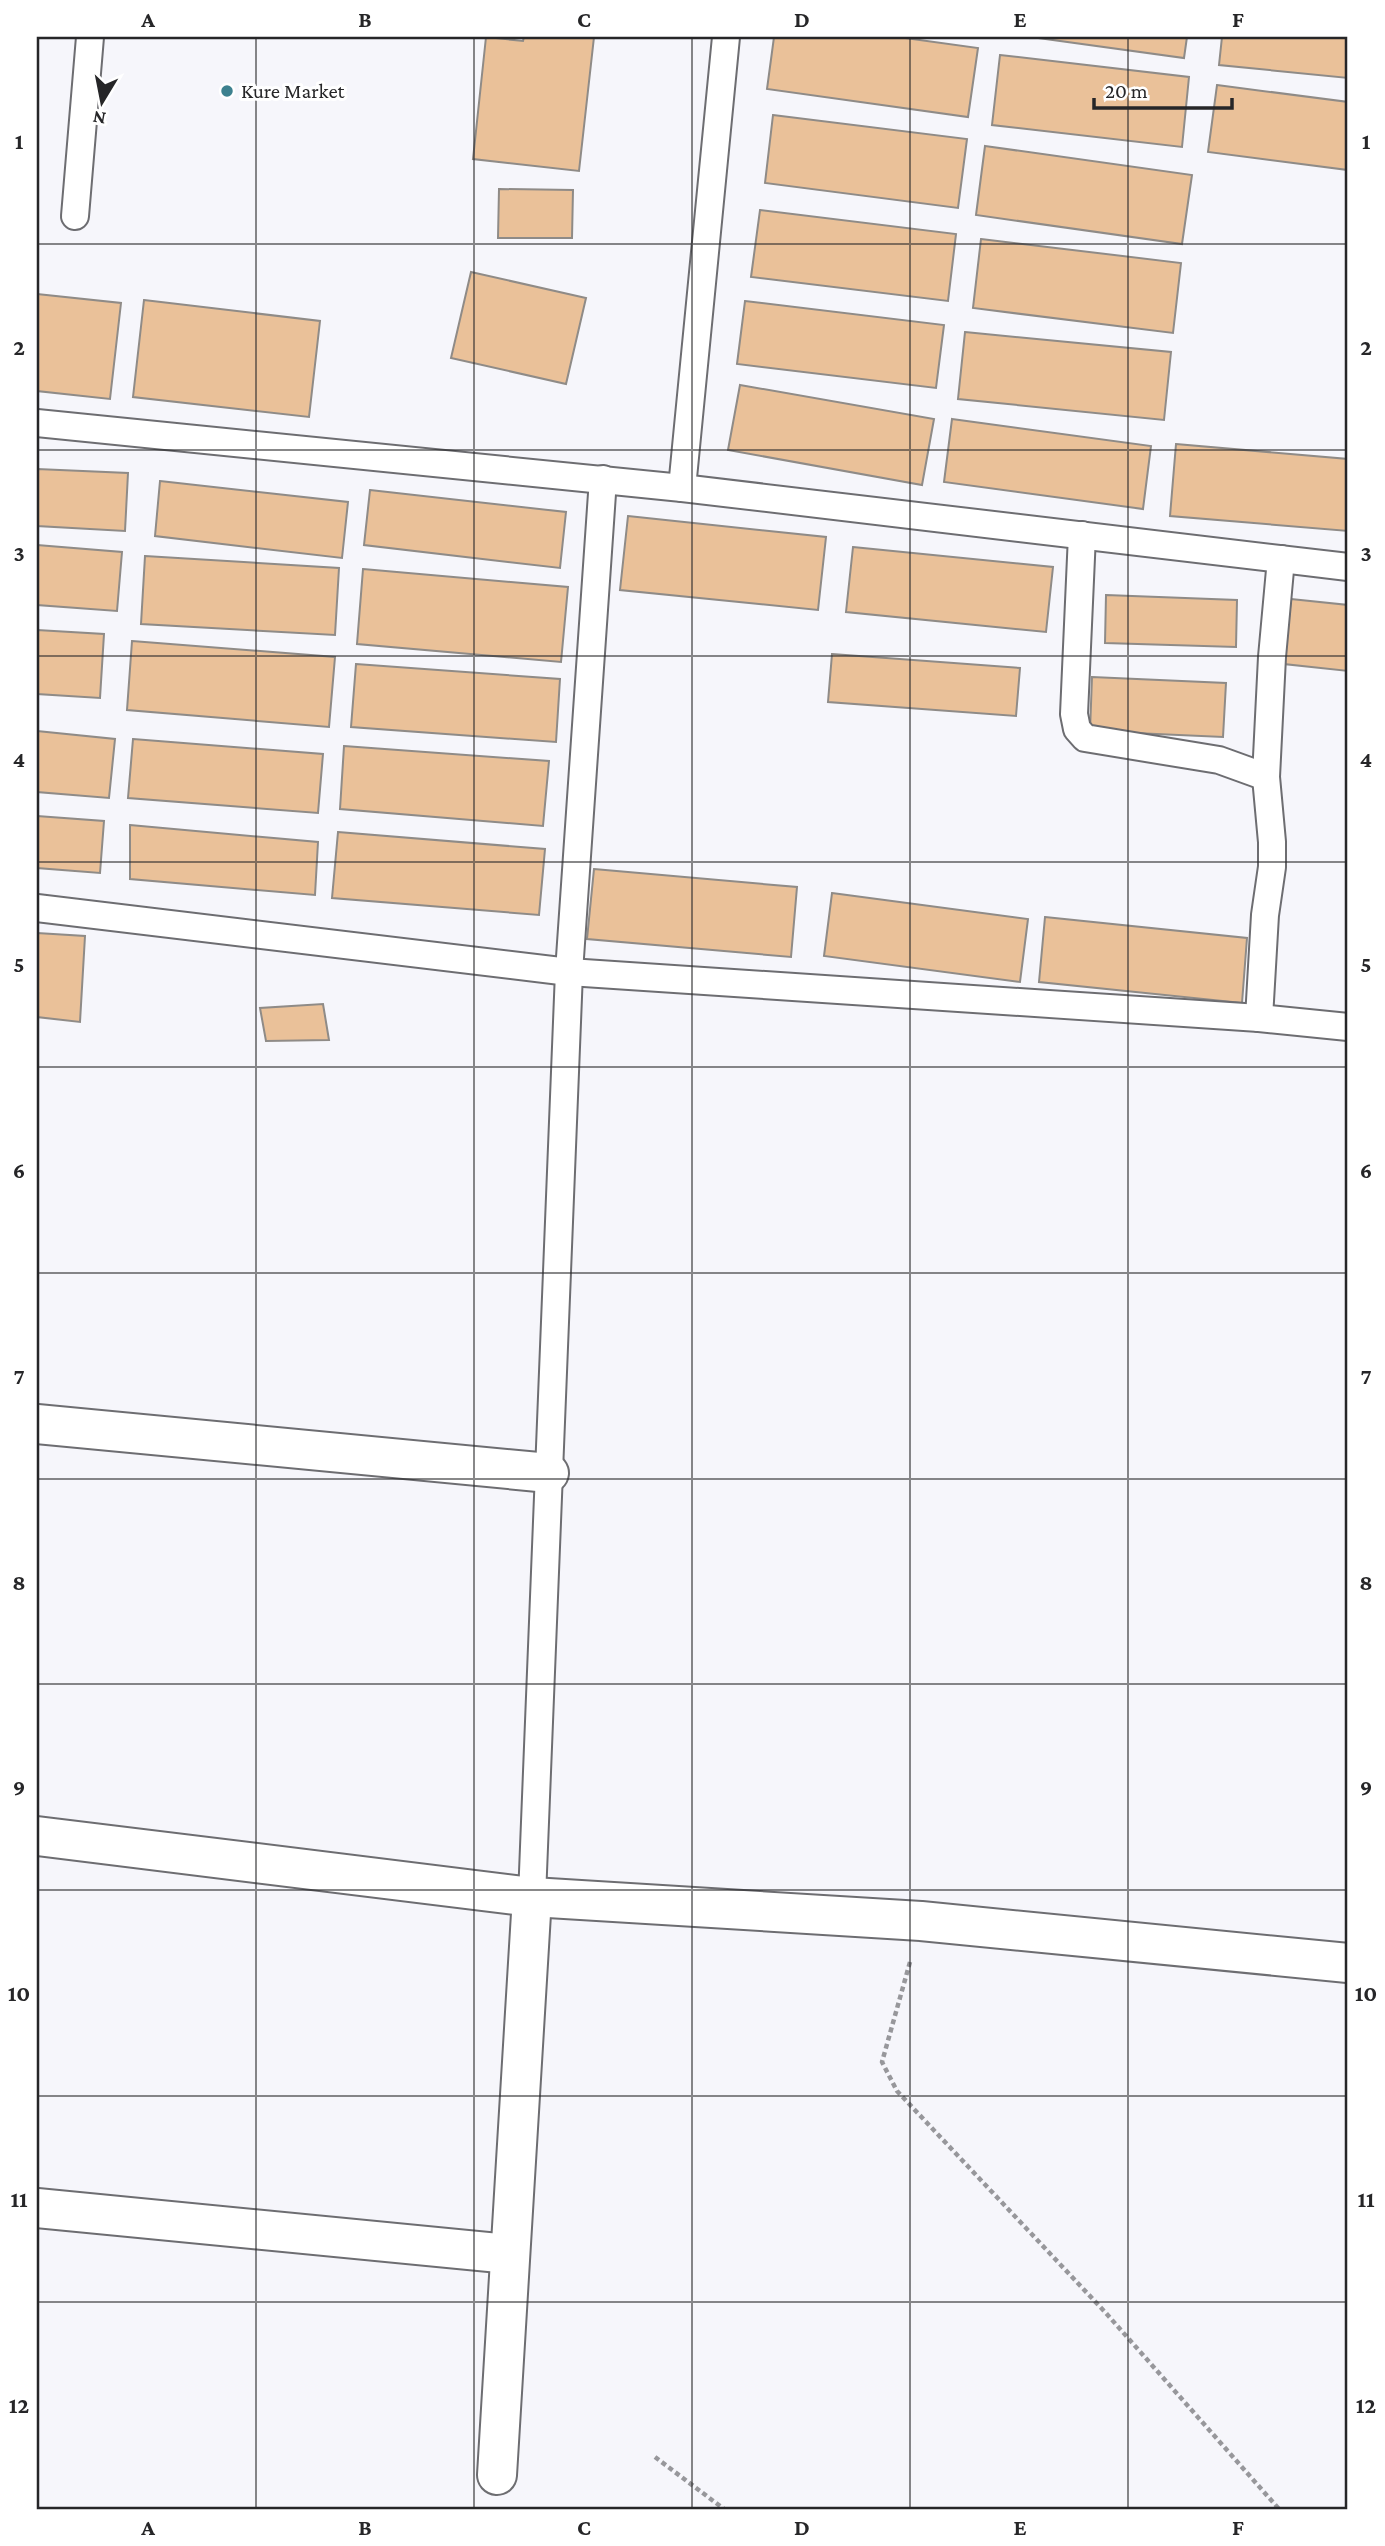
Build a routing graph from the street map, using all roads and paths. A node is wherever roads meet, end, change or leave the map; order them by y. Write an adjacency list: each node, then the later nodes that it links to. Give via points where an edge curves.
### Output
1 (90, 37): 3 (lane)
2 (726, 37): 6 (lane)
3 (75, 216)
4 (37, 423): 5 (lane)
5 (603, 479): 6 (lane); 12 (lane)
6 (682, 488): 7 (lane)
7 (1082, 535): 8 (lane); 10 (lane, via 1077,729 1085,738 1219,760)
8 (1281, 559): 9 (lane); 10 (lane)
9 (1348, 566)
10 (1266, 777): 13 (lane, via 1272,867)
11 (37, 908): 12 (lane)
12 (569, 972): 13 (lane); 16 (lane)
13 (1259, 1018): 14 (lane)
14 (1348, 1027)
15 (37, 1424): 16 (street)
16 (549, 1473): 18 (lane)
17 (37, 1836): 18 (street)
18 (532, 1897): 19 (street); 22 (street)
19 (921, 1921): 20 (street); 26 (path, via 882,2062 897,2091 1105,2312)
20 (1348, 1963)
21 (37, 2208): 22 (street)
22 (510, 2254): 24 (street)
23 (655, 2457): 25 (path)
24 (497, 2475)
25 (724, 2509)
26 (1279, 2509)

